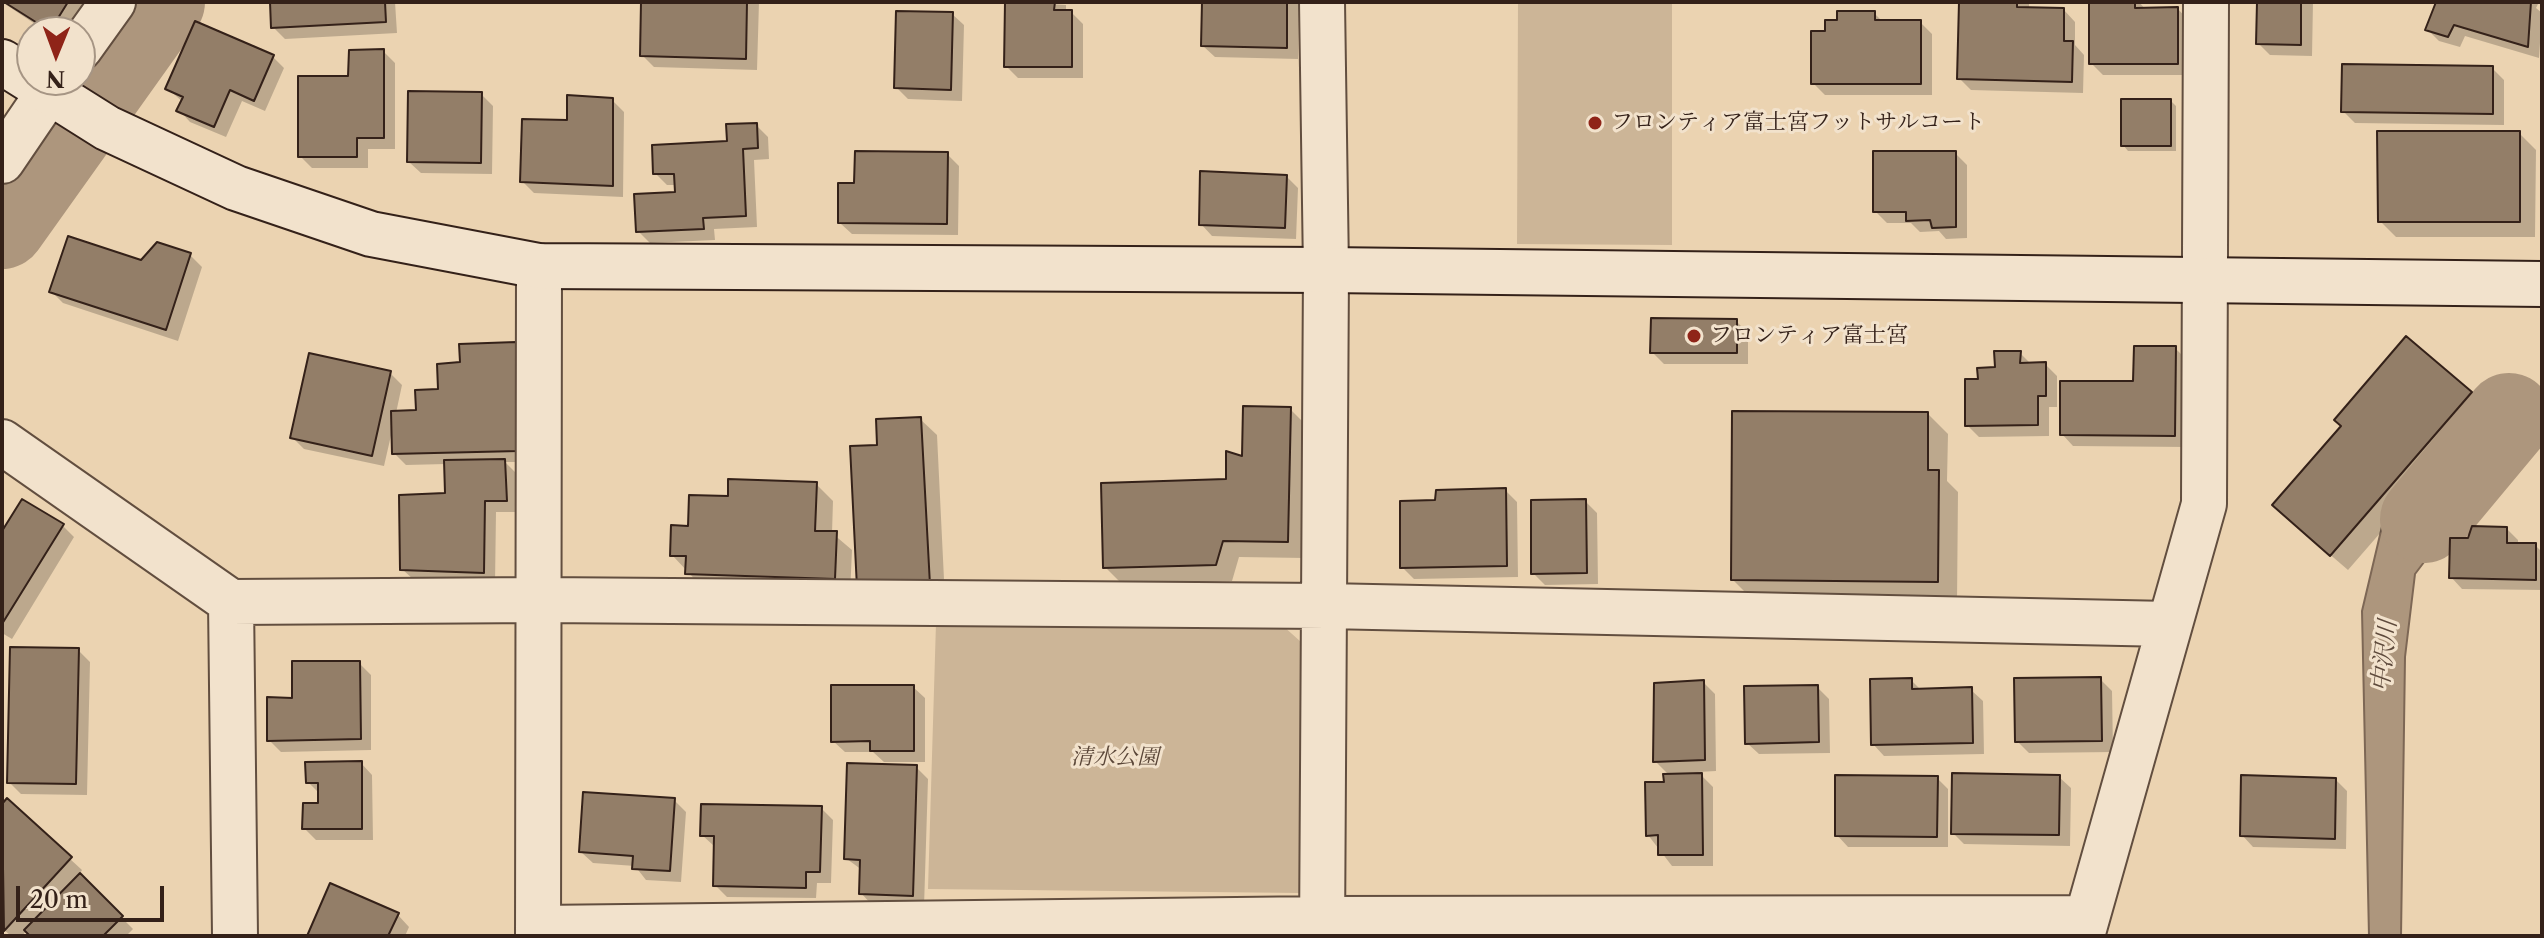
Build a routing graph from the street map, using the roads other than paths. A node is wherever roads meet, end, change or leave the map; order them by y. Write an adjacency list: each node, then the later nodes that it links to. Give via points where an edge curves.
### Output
1 (113, 2): 4 (street)
2 (1322, 2): 9 (street)
3 (2206, 2): 10 (street)
4 (96, 26)
5 (51, 96): 7 (street)
6 (62, 96): 8 (street, via 107,128 236,188 371,234)
7 (2, 161)
8 (539, 266): 9 (street); 13 (street)
9 (1326, 270): 10 (street); 15 (street)
10 (2204, 279): 11 (street); 16 (street, via 2204,504)
11 (2542, 284)
12 (2, 442): 14 (street)
13 (541, 600): 14 (street); 15 (street); 19 (street)
14 (231, 602): 20 (street)
15 (1326, 606): 16 (street); 17 (street)
16 (2169, 624): 18 (street)
17 (1322, 927): 18 (street); 19 (street)
18 (2084, 927)
19 (539, 932)
20 (235, 936)

